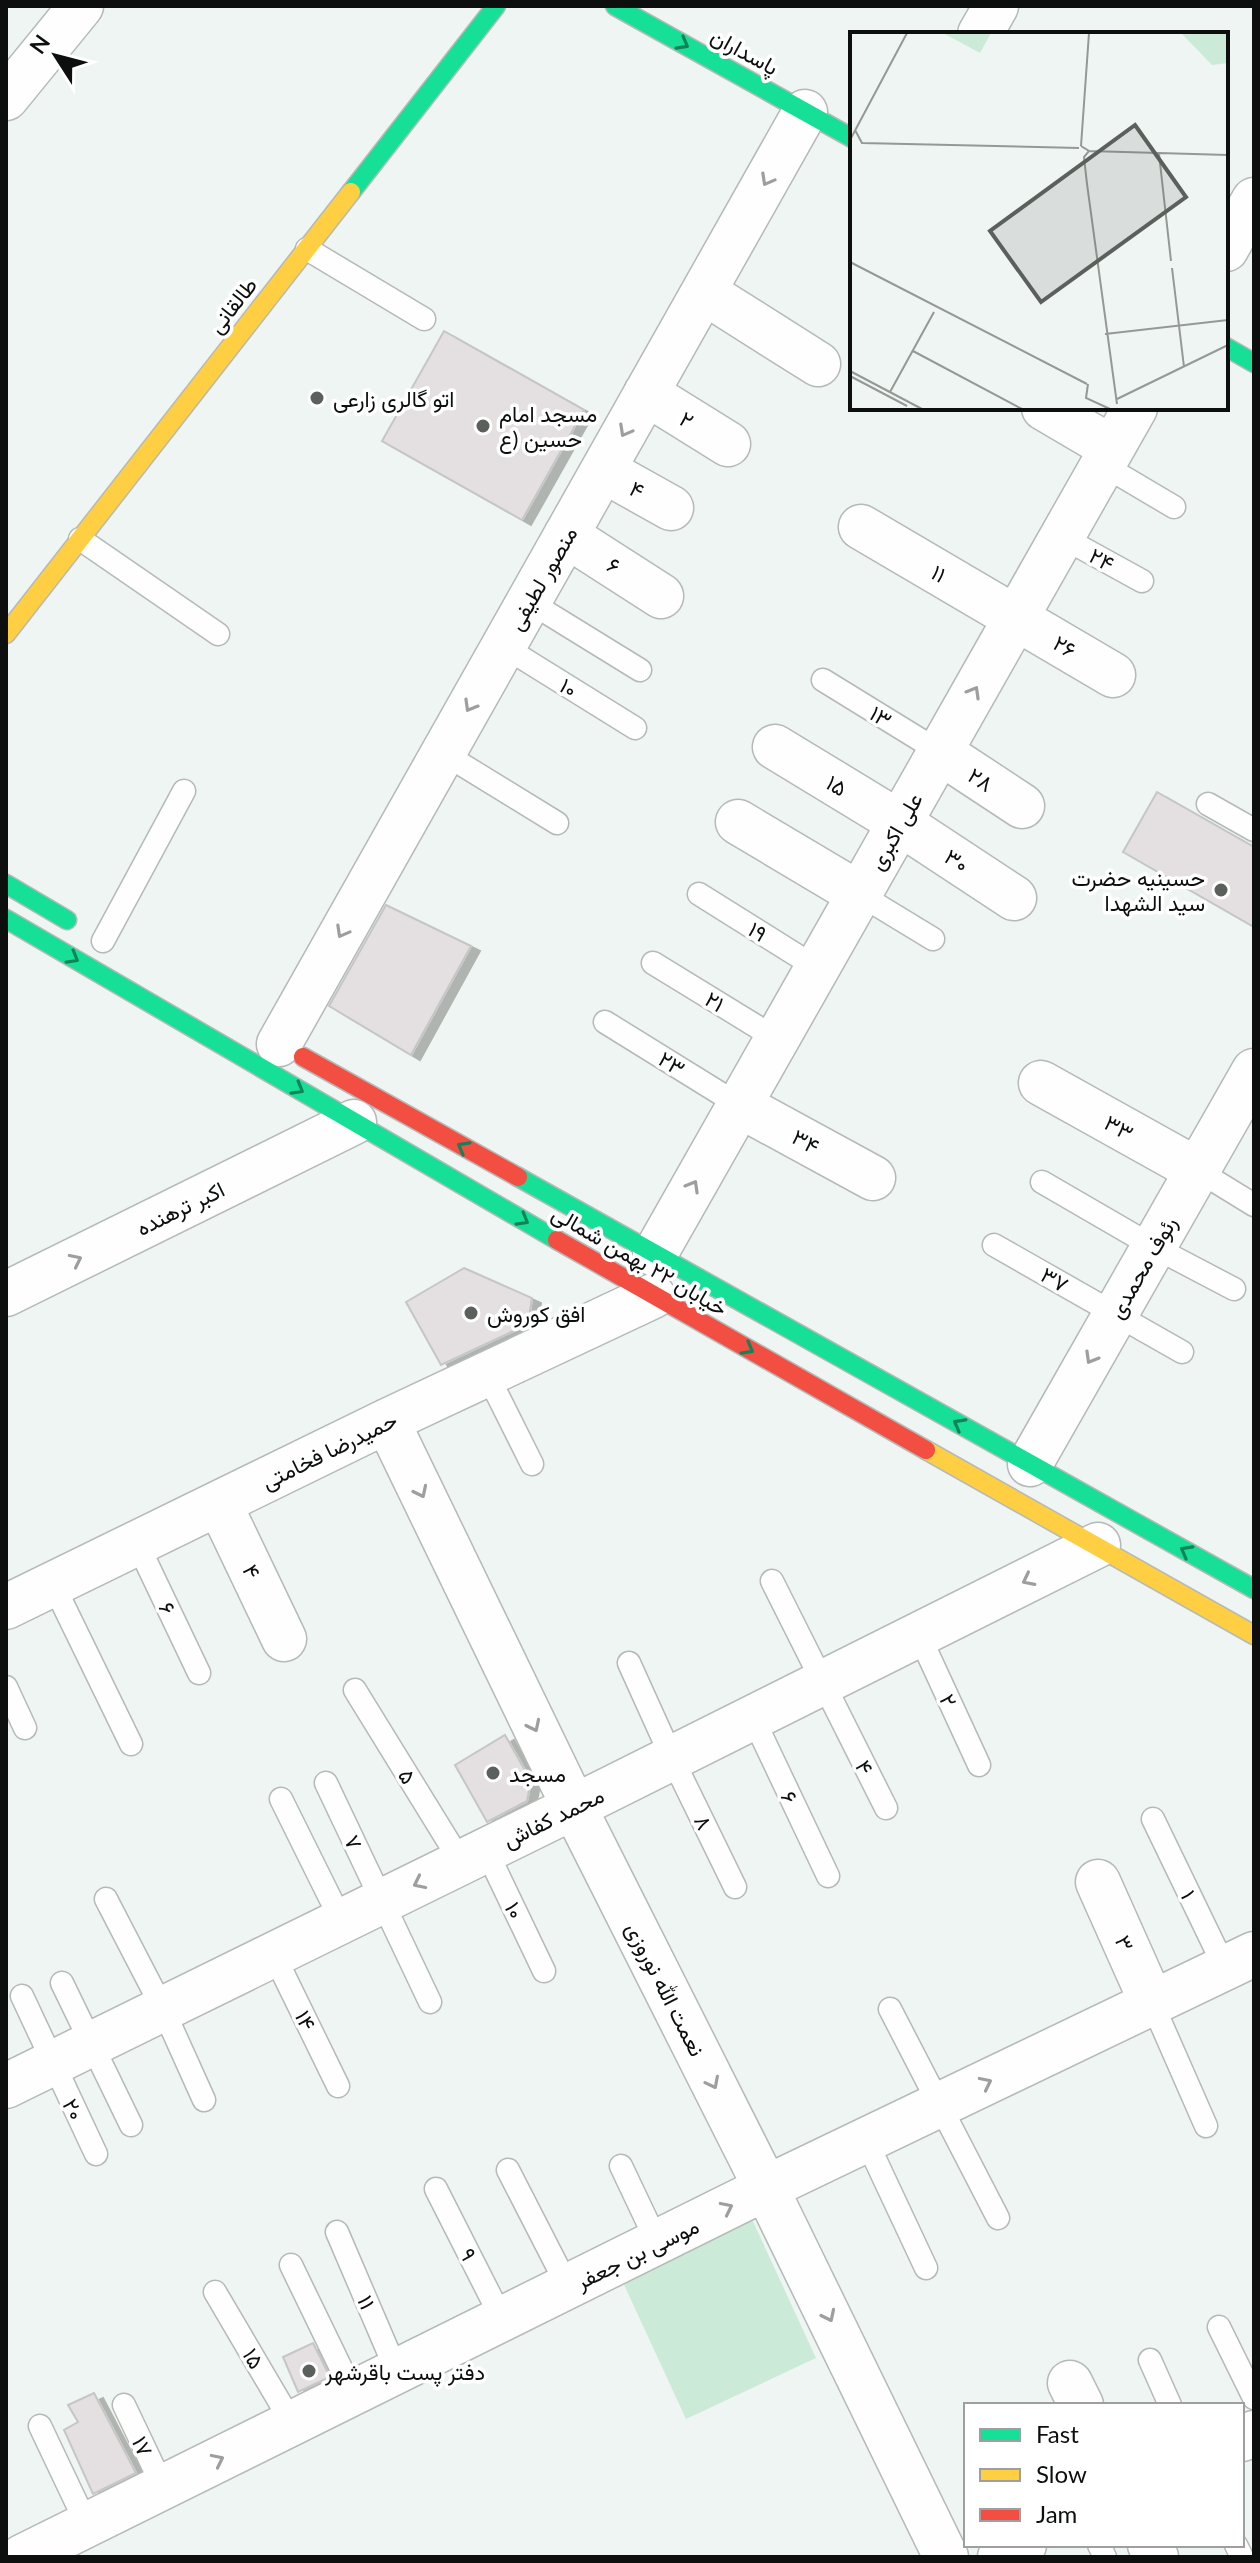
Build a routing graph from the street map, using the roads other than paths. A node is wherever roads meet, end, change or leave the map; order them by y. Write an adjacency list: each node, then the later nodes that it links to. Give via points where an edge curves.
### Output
1 (81, 6): 6 (street)
2 (496, 6): 11 (street, طالقانی)
3 (615, 6): 7 (street, پاسداران, one-way to 7)
4 (996, 6): 5 (street)
5 (981, 32)
6 (6, 98)
7 (805, 112): 8 (street, پاسداران); 12 (street, منصور لطیفی, one-way to 12)
8 (850, 137)
9 (1252, 208): 10 (street)
10 (1228, 246)
11 (307, 249): 13 (lane); 28 (street, طالقانی)
12 (704, 292): 16 (street); 17 (street, منصور لطیفی)
13 (424, 319)
14 (1228, 348): 15 (street)
15 (1254, 363)
16 (818, 364)
17 (646, 393): 20 (street, ۲); 22 (street, منصور لطیفی, one-way to 22)
18 (1047, 410): 21 (street)
19 (1134, 410): 21 (street, علی اکبری)
20 (728, 444)
21 (1108, 457): 23 (lane); 27 (street, علی اکبری)
22 (603, 470): 24 (street, ۴); 26 (street, منصور لطیفی)
23 (1174, 507)
24 (671, 508)
25 (861, 527): 32 (street, ۱۱)
26 (566, 535): 30 (street, ۶); 31 (street, منصور لطیفی)
27 (1062, 537): 29 (lane, ۲۴); 32 (street, علی اکبری)
28 (80, 539): 33 (street, طالقانی); 34 (lane)
29 (1142, 581)
30 (661, 596)
31 (528, 601): 35 (street, منصور لطیفی); 36 (lane)
32 (1016, 618): 37 (street, ۲۶); 41 (street, علی اکبری, one-way to 32)
33 (6, 634)
34 (218, 634)
35 (503, 646): 39 (lane, ۱۰); 42 (street, منصور لطیفی, one-way to 42)
36 (640, 670)
37 (1113, 675)
38 (823, 680): 41 (lane, ۱۳)
39 (635, 728)
40 (775, 747): 48 (street, ۱۵)
41 (940, 752): 45 (street, ۲۸); 48 (street, علی اکبری)
42 (443, 753): 47 (lane); 61 (street, منصور لطیفی, one-way to 61)
43 (184, 791): 55 (lane)
44 (1208, 804): 49 (lane)
45 (1022, 806)
46 (738, 822): 52 (street)
47 (557, 823)
48 (900, 823): 52 (street, علی اکبری); 53 (street, ۳۰)
49 (1254, 830)
50 (6, 884): 55 (street)
51 (699, 894): 58 (lane, ۱۹)
52 (859, 894): 56 (lane); 58 (street, علی اکبری)
53 (1014, 898)
54 (6, 919): 65 (street, خیابان ۲۲ بهمن شمالی, one-way to 65)
55 (97, 938)
56 (933, 939)
57 (653, 963): 60 (lane, ۲۱)
58 (817, 968): 60 (street, علی اکبری)
59 (605, 1022): 64 (lane, ۲۳)
60 (777, 1039): 64 (street, علی اکبری)
61 (272, 1040): 72 (street, خیابان ۲۲ بهمن شمالی, one-way to 61)
62 (1254, 1071): 66 (street, رئوف محمدی)
63 (1041, 1083): 66 (street, ۳۳)
64 (739, 1105): 67 (street, ۳۴); 72 (street, علی اکبری, one-way to 64)
65 (354, 1122): 72 (street, خیابان ۲۲ بهمن شمالی, one-way to 72); 74 (street, اکبر ترهنده, one-way to 65)
66 (1197, 1170): 69 (lane); 71 (street, رئوف محمدی)
67 (873, 1178)
68 (1042, 1182): 71 (lane)
69 (1254, 1205)
70 (994, 1245): 75 (lane, ۳۷)
71 (1154, 1247): 73 (lane); 75 (street, رئوف محمدی)
72 (654, 1275): 77 (street, حمیدرضا فخامتی); 80 (street, خیابان ۲۲ بهمن شمالی, one-way to 72); 83 (street, خیابان ۲۲ بهمن شمالی, one-way to 83)
73 (1234, 1289)
74 (6, 1294)
75 (1116, 1314): 76 (lane, ۳۷); 80 (street, رئوف محمدی, one-way to 80)
76 (1182, 1352)
77 (487, 1374): 78 (street, حمیدرضا فخامتی); 79 (lane)
78 (387, 1421): 81 (street, حمیدرضا فخامتی); 103 (street, نعمت الله نوروزی, one-way to 103)
79 (532, 1464)
80 (1030, 1464): 86 (street, خیابان ۲۲ بهمن شمالی, one-way to 80)
81 (219, 1503): 82 (street, حمیدرضا فخامتی); 90 (street, ۴)
82 (137, 1543): 85 (street, حمیدرضا فخامتی); 92 (lane, ۶)
83 (1098, 1545): 88 (street, محمد کفاش, one-way to 88); 89 (street, خیابان ۲۲ بهمن شمالی)
84 (772, 1581): 93 (lane)
85 (53, 1584): 87 (street, حمیدرضا فخامتی); 98 (lane)
86 (1254, 1589)
87 (6, 1607)
88 (919, 1635): 93 (street, محمد کفاش); 100 (lane, ۲)
89 (1254, 1635)
90 (284, 1639)
91 (629, 1663): 99 (lane)
92 (199, 1673)
93 (822, 1684): 96 (street, محمد کفاش); 104 (lane, ۴)
94 (6, 1687): 97 (lane)
95 (355, 1690): 106 (lane, ۵)
96 (753, 1718): 99 (street, محمد کفاش); 107 (lane, ۶)
97 (25, 1728)
98 (131, 1744)
99 (672, 1758): 103 (street, محمد کفاش); 109 (lane, ۸)
100 (979, 1765)
101 (326, 1783): 111 (lane, ۷)
102 (281, 1799): 112 (lane)
103 (574, 1807): 106 (street, محمد کفاش); 134 (street, نعمت الله نوروزی, one-way to 134)
104 (886, 1808)
105 (1153, 1819): 114 (lane, ۱)
106 (474, 1856): 111 (street, محمد کفاش, one-way to 111); 115 (lane, ۱۰)
107 (828, 1876)
108 (1098, 1882): 119 (street, ۳)
109 (735, 1887)
110 (106, 1899): 120 (lane)
111 (381, 1902): 112 (street, محمد کفاش); 118 (lane, ۷)
112 (342, 1922): 113 (street, محمد کفاش)
113 (274, 1955): 120 (street, محمد کفاش); 125 (lane, ۱۴)
114 (1239, 1961): 119 (street, موسی بن جعفر)
115 (544, 1971)
116 (62, 1983): 122 (lane)
117 (22, 1996): 123 (lane, ۲۰)
118 (430, 2002)
119 (1152, 2003): 127 (street, موسی بن جعفر, one-way to 119); 129 (lane)
120 (163, 2009): 122 (street, محمد کفاش); 126 (lane)
121 (890, 2009): 127 (lane)
122 (91, 2044): 123 (street, محمد کفاش); 128 (lane)
123 (52, 2063): 124 (street, محمد کفاش); 131 (lane, ۲۰)
124 (6, 2086)
125 (338, 2086)
126 (204, 2100)
127 (940, 2105): 130 (street, موسی بن جعفر); 136 (lane)
128 (131, 2125)
129 (1206, 2126)
130 (866, 2140): 134 (street, موسی بن جعفر); 140 (lane)
131 (96, 2154)
132 (621, 2166): 138 (lane)
133 (508, 2170): 141 (lane)
134 (766, 2188): 138 (street, موسی بن جعفر, one-way to 134); 156 (street, نعمت الله نوروزی, one-way to 156)
135 (436, 2189): 143 (lane, ۹)
136 (998, 2218)
137 (337, 2232): 146 (lane, ۱۱)
138 (657, 2242): 141 (street, موسی بن جعفر)
139 (291, 2265): 147 (lane)
140 (926, 2268)
141 (568, 2287): 143 (street, موسی بن جعفر)
142 (215, 2292): 151 (lane, ۱۵)
143 (502, 2319): 146 (street, موسی بن جعفر)
144 (1219, 2327): 148 (lane)
145 (1150, 2360): 149 (lane)
146 (397, 2372): 147 (street, موسی بن جعفر)
147 (353, 2393): 151 (street, موسی بن جعفر)
148 (1254, 2398)
149 (1169, 2403)
150 (124, 2405): 153 (lane, ۱۷)
151 (292, 2423): 153 (street, موسی بن جعفر, one-way to 151)
152 (40, 2426): 154 (lane)
153 (163, 2487): 154 (street, موسی بن جعفر)
154 (87, 2525): 155 (street, موسی بن جعفر)
155 (22, 2557)
156 (946, 2557)

